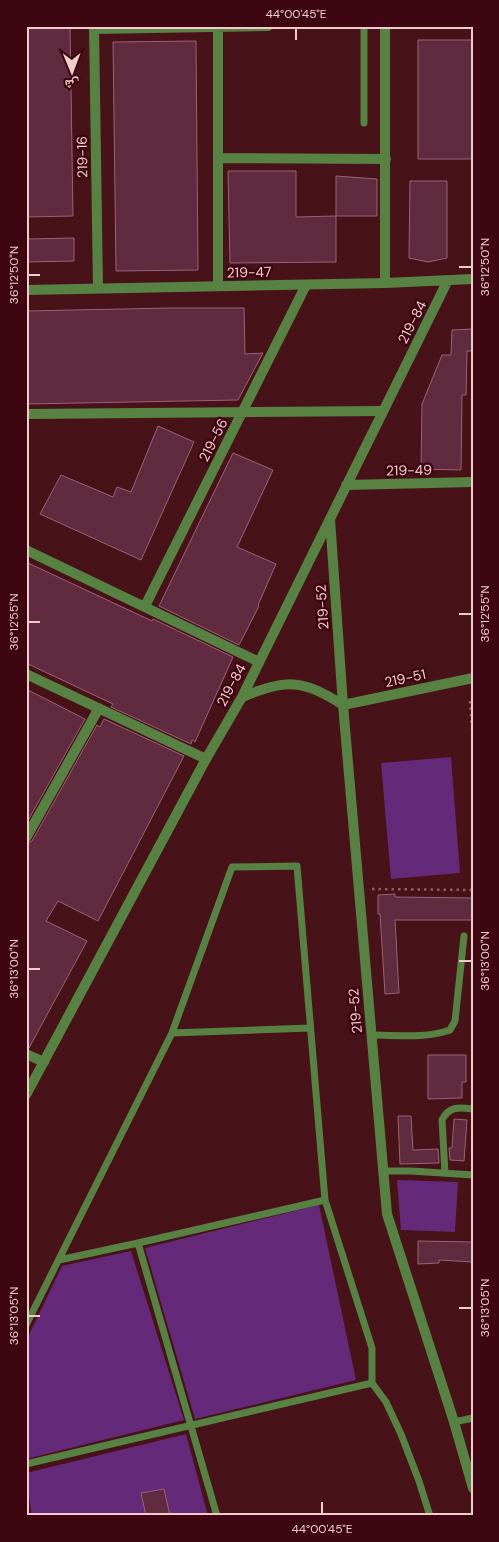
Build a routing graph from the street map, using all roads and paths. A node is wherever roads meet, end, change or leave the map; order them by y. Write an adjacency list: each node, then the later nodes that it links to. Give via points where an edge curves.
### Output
1 (268, 26): 4 (street)
2 (364, 26): 6 (lane)
3 (385, 26): 8 (street)
4 (218, 27): 5 (street); 7 (street)
5 (94, 28): 14 (street, 219-16)
6 (364, 123)
7 (218, 158): 8 (street); 13 (street)
8 (386, 159): 11 (street)
9 (473, 279): 10 (street, 219-47)
10 (448, 280): 11 (street, 219-47); 16 (street, 219-84)
11 (385, 283): 12 (street, 219-47)
12 (306, 285): 13 (street, 219-47); 17 (street, 219-56)
13 (218, 286): 14 (street, 219-47)
14 (98, 288): 15 (street, 219-47)
15 (26, 290)
16 (383, 411): 17 (street); 20 (street, 219-84)
17 (242, 413): 18 (street); 23 (street, 219-56)
18 (26, 414)
19 (473, 482): 20 (street, 219-49)
20 (346, 485): 21 (street, 219-84)
21 (330, 519): 24 (street, 219-84); 29 (street, 219-52)
22 (26, 550): 23 (street)
23 (144, 606): 24 (street)
24 (259, 662): 27 (street, 219-84)
25 (26, 674): 30 (street)
26 (473, 678): 29 (street, 219-51)
27 (242, 696): 29 (street, via 269,686 286,684 325,693); 32 (street, 219-84)
28 (470, 701): 31 (path)
29 (343, 706): 34 (street, 219-52)
30 (99, 708): 32 (street); 33 (street)
31 (473, 741)
32 (206, 759): 41 (street, 219-84)
33 (26, 838)
34 (359, 889): 35 (path); 39 (street, 219-52)
35 (473, 890)
36 (464, 936): 39 (lane, via 455,1021 450,1030 424,1036)
37 (310, 1028): 38 (lane); 38 (lane, via 298,866 232,867); 47 (lane)
38 (172, 1033): 49 (lane)
39 (371, 1035): 44 (street, 219-52)
40 (26, 1054): 41 (street)
41 (44, 1062): 42 (street, 219-84)
42 (26, 1095)
43 (473, 1109): 45 (lane, via 450,1109 442,1120)
44 (383, 1172): 45 (lane); 53 (street, 219-52, via 386,1214)
45 (445, 1173): 46 (lane)
46 (473, 1175)
47 (325, 1200): 48 (lane); 51 (lane, via 372,1348)
48 (138, 1244): 49 (lane); 54 (lane)
49 (59, 1260): 50 (lane)
50 (26, 1325)
51 (372, 1383): 54 (lane); 58 (lane, via 386,1402 401,1434)
52 (473, 1418): 53 (lane)
53 (454, 1422): 56 (street, 219-52)
54 (191, 1425): 55 (lane); 57 (lane)
55 (26, 1464)
56 (473, 1488)
57 (217, 1516)
58 (430, 1516)

